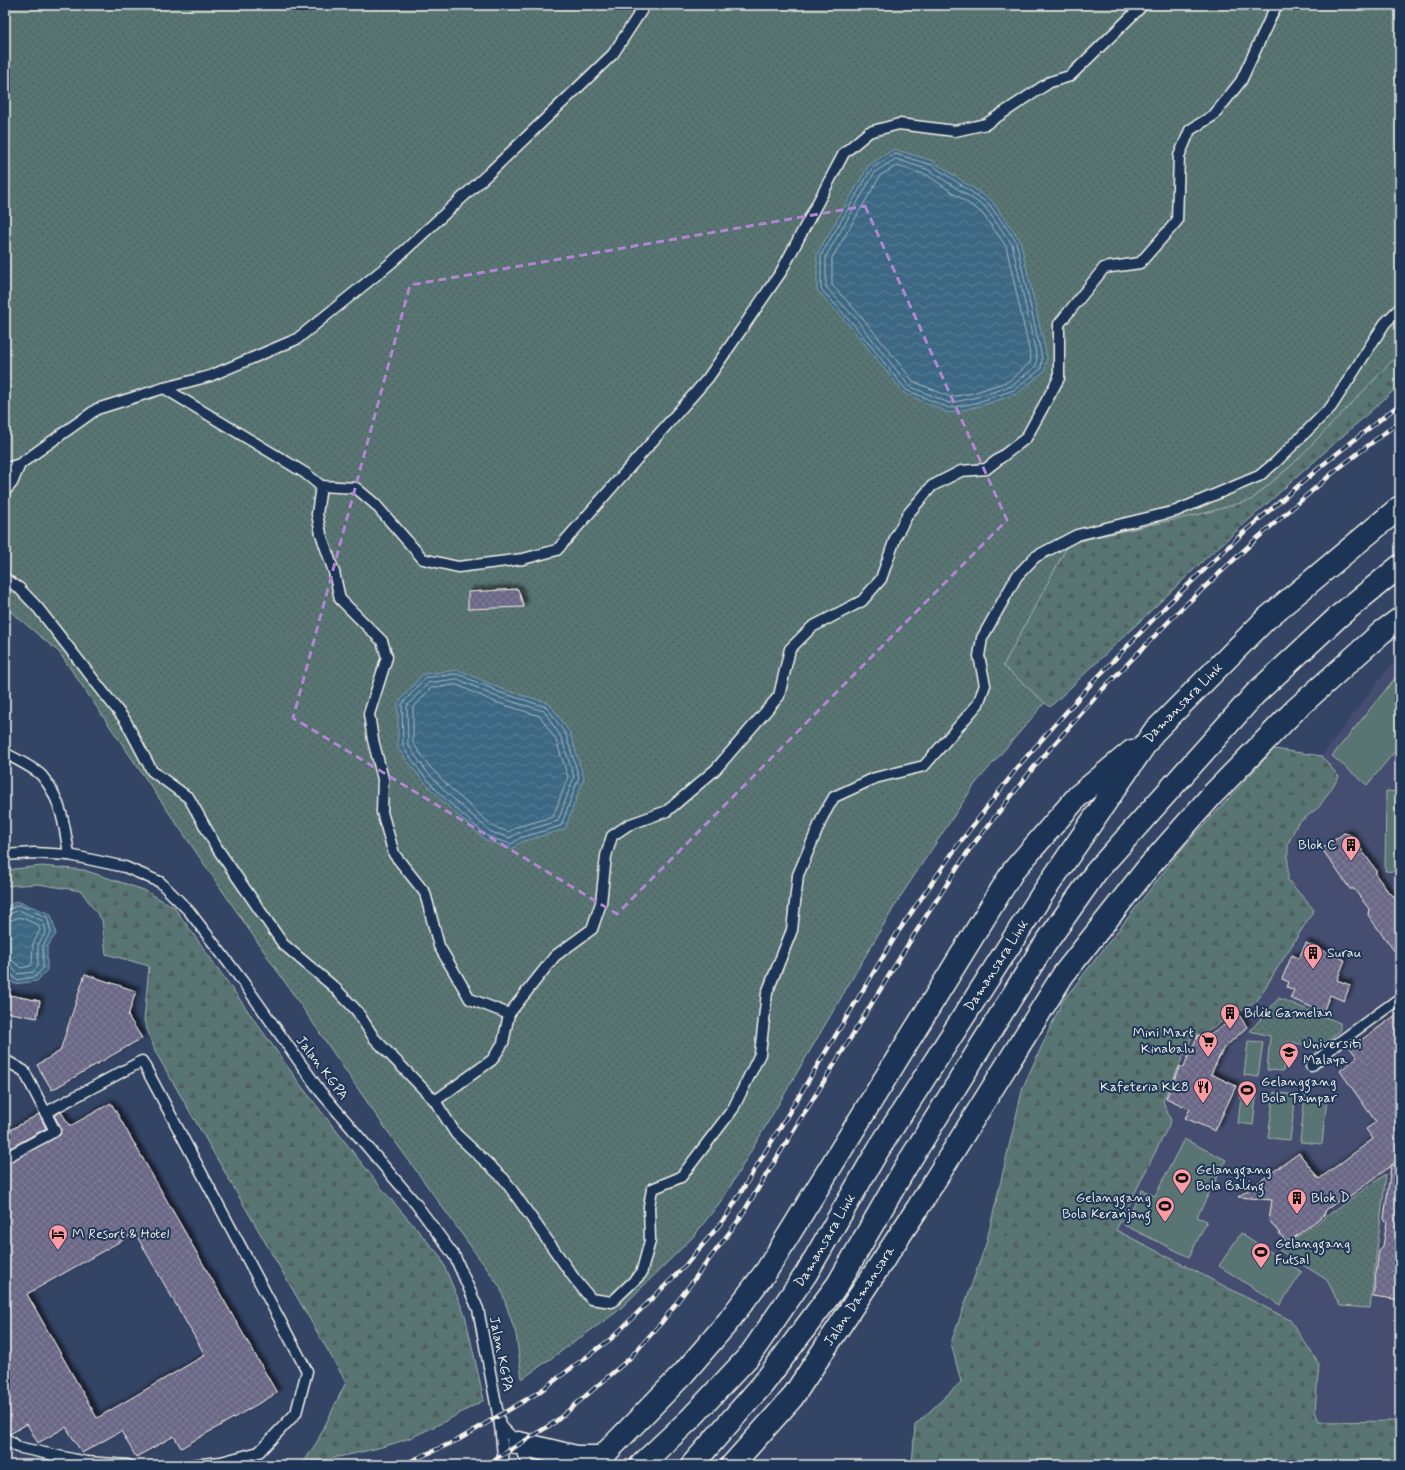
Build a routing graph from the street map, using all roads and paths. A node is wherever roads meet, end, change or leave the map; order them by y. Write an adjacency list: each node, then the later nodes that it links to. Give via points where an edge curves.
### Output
1 (645, 5): 5 (lane, via 607,60 391,263 298,339 210,376)
2 (1143, 5): 8 (lane, via 1070,76 1050,82 986,124 955,131 899,124 869,132 844,153 781,272 708,378 557,550 523,559 458,567 423,559 375,504 356,488)
3 (1279, 5): 19 (lane, via 1275,8 1242,81 1214,115 1190,130 1179,156 1178,221 1140,263 1104,268 1059,324 1059,378 1026,438 986,469 961,471 932,486 908,514 896,536 881,579 862,601 812,627 790,649 779,696 716,769 667,811 628,825 612,836 606,856 601,903 592,929 555,956)
4 (1400, 308): 22 (lane, via 1385,323 1331,407 1259,476 1176,511 1077,535 1035,558 1017,576 982,638 979,656 985,685 978,704 924,766 875,778 834,797 823,816 798,875 792,930 767,993 760,1054 733,1109 680,1177 652,1189 649,1206 650,1241 641,1274 612,1302 591,1299 504,1179 456,1134)
5 (164, 388): 6 (lane, via 97,409); 8 (lane, via 305,472)
6 (20, 464): 7 (lane); 9 (lane)
7 (5, 469)
8 (321, 486): 19 (lane, via 318,514 321,534 340,599 382,641 387,657 369,714 383,778 382,812 394,854 425,893 439,946 470,999)
9 (5, 492)
10 (1400, 507): 14 (main road, Damansara Link, via 1266,619)
11 (1400, 566): 35 (main road, Damansara Link, via 1339,616 1255,694 1096,872 1039,953 905,1168 838,1284 763,1384)
12 (5, 579): 22 (lane, via 19,588 38,608 125,720 152,771 189,798 217,848 283,944 334,987 357,1011 374,1038)
13 (1400, 619): 25 (main road, Jalan Damansara, via 1295,710 1212,796 1146,870 1063,975)
14 (1152, 733): 29 (main road, via 1078,796 1013,871 767,1270 684,1374); 34 (main road, Damansara Link, via 1043,893 878,1150 806,1274 750,1355 691,1418)
15 (5, 754): 17 (lane, via 42,776 60,807 66,829)
16 (5, 855): 17 (lane, Jalan KGPA)
17 (68, 855): 26 (lane, Jalan KGPA, via 125,867 160,882 176,896 243,982 320,1091 416,1204 455,1257 478,1309)
18 (1400, 998): 21 (lane)
19 (509, 1014): 22 (lane, via 503,1043 492,1060)
20 (5, 1060): 23 (lane, via 24,1071)
21 (1311, 1066)
22 (435, 1101)
23 (45, 1113): 24 (lane, via 55,1131); 31 (lane, via 142,1061 307,1371 296,1413 259,1452 221,1462)
24 (5, 1158)
25 (917, 1209): 36 (main road, Jalan Damansara, via 792,1398); 37 (main road, via 798,1410)
26 (500, 1425): 28 (lane); 32 (lane, Jalan KGPA)
27 (5, 1438): 30 (lane, via 17,1447 86,1462)
28 (518, 1443): 29 (main road); 33 (lane)
29 (599, 1461)
30 (128, 1465)
31 (192, 1465)
32 (504, 1465)
33 (529, 1465)
34 (640, 1465)
35 (692, 1465)
36 (732, 1465)
37 (749, 1465)

